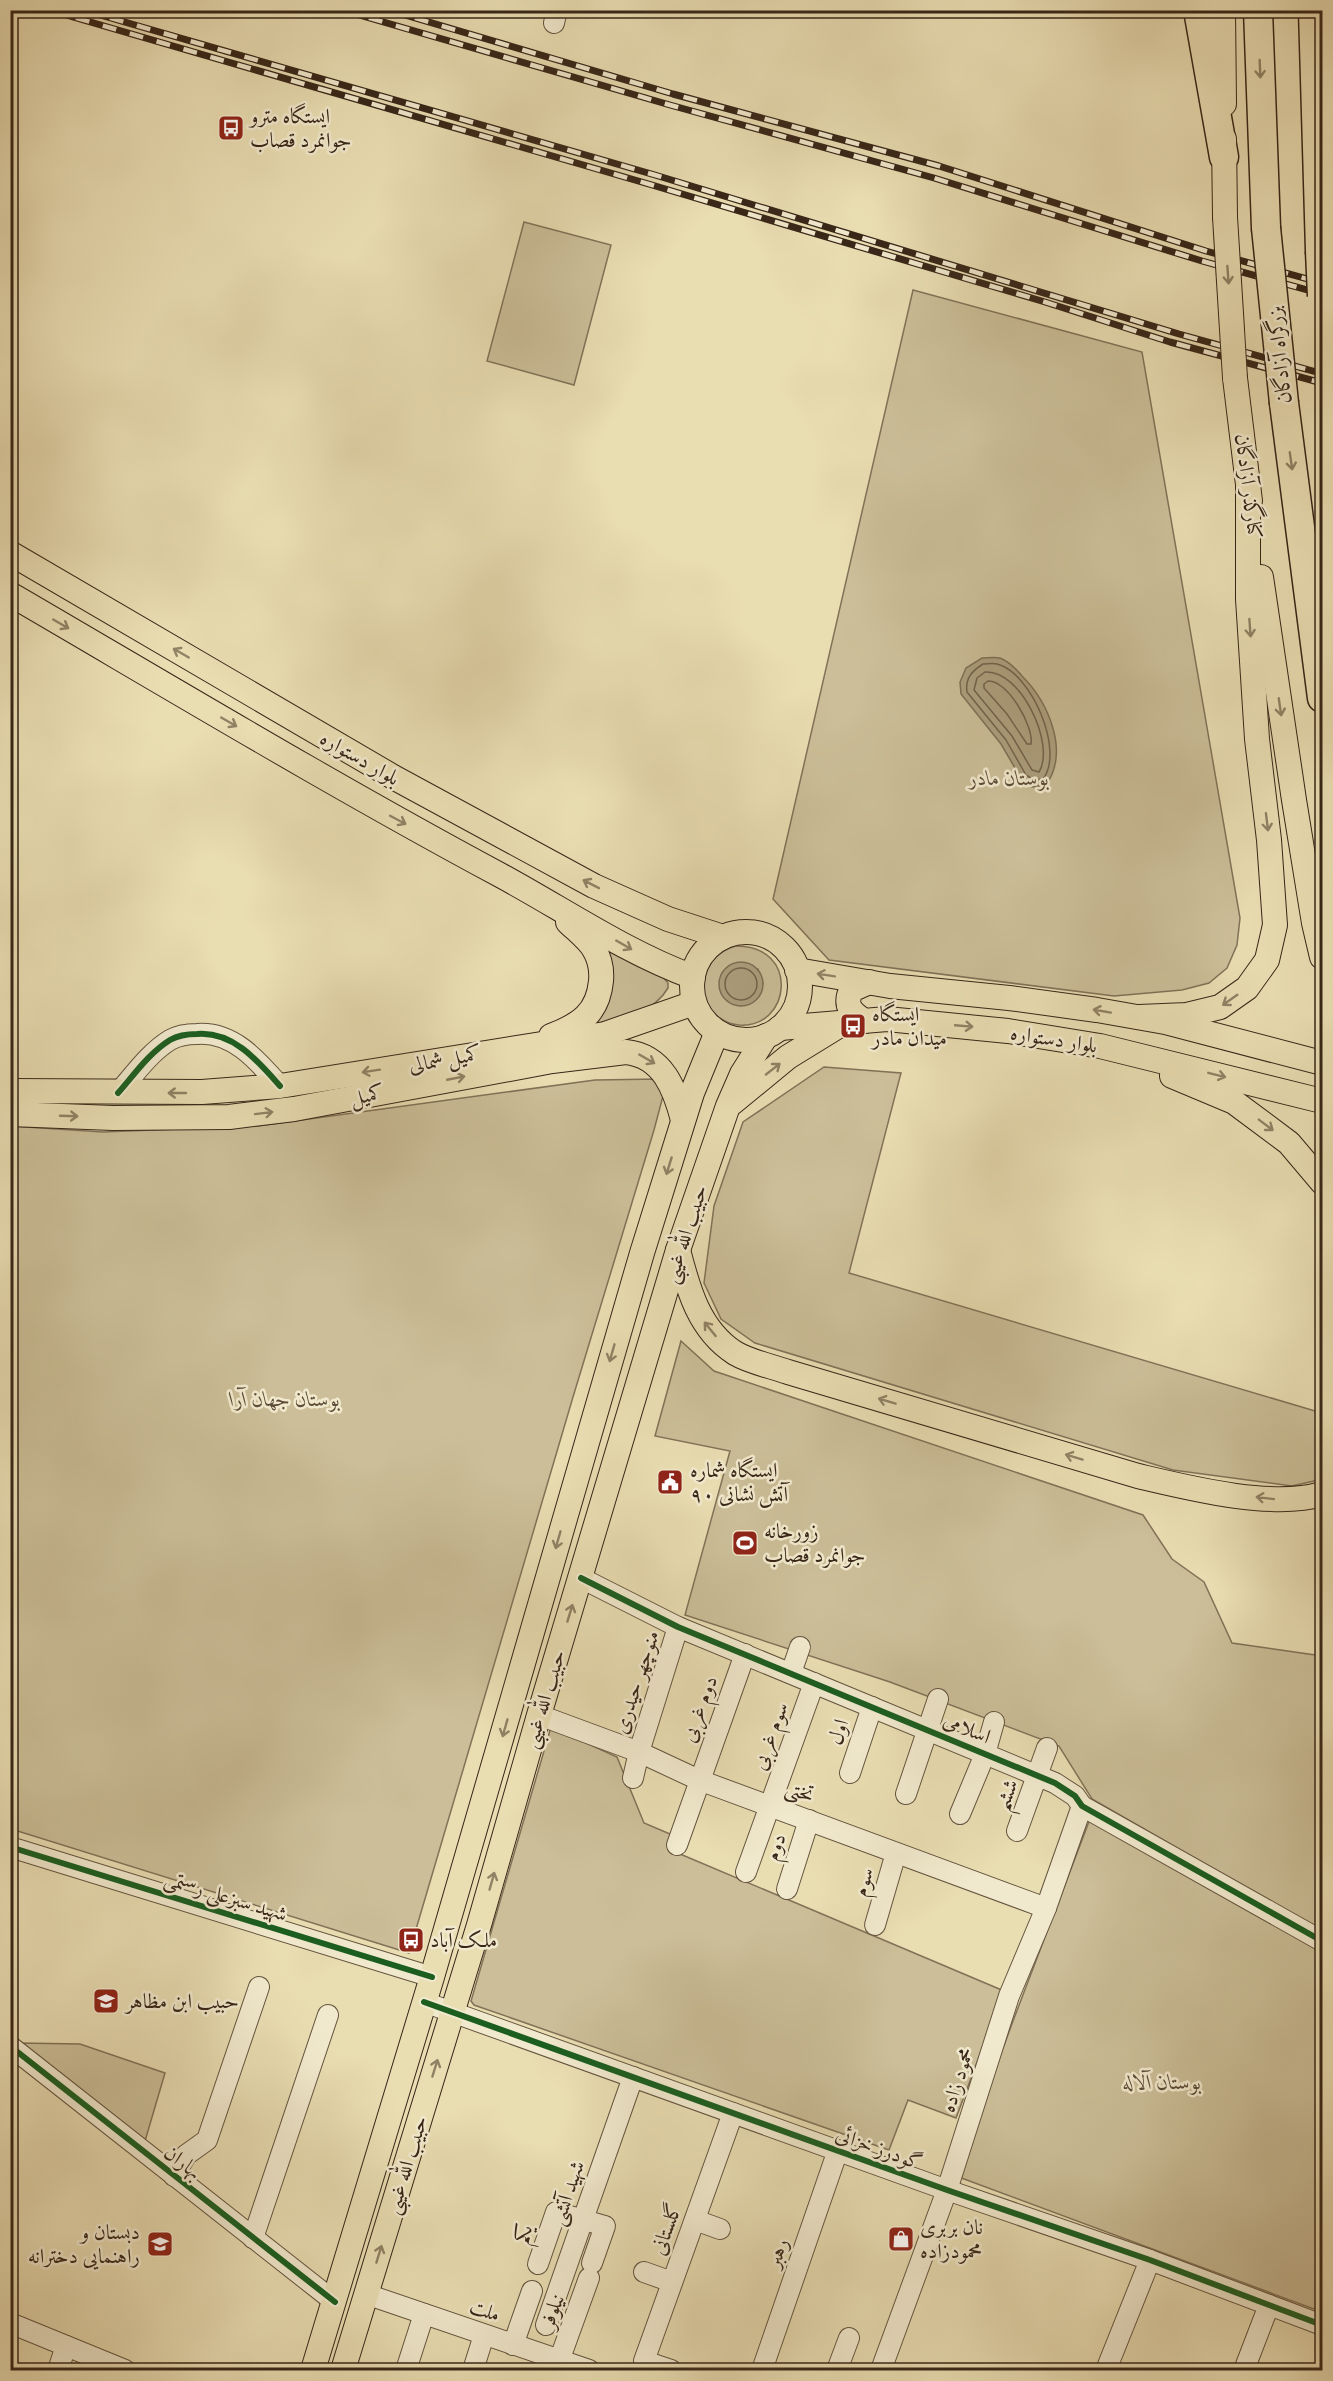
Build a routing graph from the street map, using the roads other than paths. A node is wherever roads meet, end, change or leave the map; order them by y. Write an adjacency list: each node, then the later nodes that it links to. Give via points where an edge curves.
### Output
1 (1198, 10): 5 (highway)
2 (1223, 10): 5 (main road, کنارگذر آزادگان)
3 (1258, 10): 10 (highway, بزرگراه آزادگان, one-way to 10, bridge, via 1266,228 1284,403)
4 (1313, 10): 6 (highway, bridge)
5 (1224, 157): 7 (main road, کنارگذر آزادگان, one-way to 7, bridge, via 1235,378)
6 (1323, 296)
7 (1248, 485): 13 (main road, کنارگذر آزادگان, one-way to 13, via 1294,800); 18 (main road, one-way to 18, via 1248,599 1275,925 1267,960 1247,988 1220,1007 1187,1015)
8 (10, 553): 12 (main road, بلوار دستواره, one-way to 8, via 668,919 584,880 395,778)
9 (10, 594): 11 (main road, بلوار دستواره, one-way to 11, via 377,809)
10 (1323, 698)
11 (544, 899): 15 (main road, بلوار دستواره, one-way to 15, via 649,959); 22 (main road, via 593,947 602,974 596,1006 586,1017 562,1032)
12 (723, 938): 14 (main road, via 750,932 767,937 786,950); 15 (main road, via 703,954)
13 (1323, 957)
14 (797, 970): 16 (main road, بلوار دستواره, one-way to 14); 21 (main road, via 798,1002 791,1016)
15 (693, 977): 17 (main road)
16 (869, 982): 18 (main road, بلوار دستواره, one-way to 16); 19 (main road, via 851,990 847,1000)
17 (694, 1003): 20 (main road); 22 (main road, کمیل شمالی, via 605,1034)
18 (1139, 1017): 24 (main road, بلوار دستواره)
19 (855, 1021): 21 (main road, بلوار دستواره); 23 (main road, بلوار دستواره, one-way to 23, via 887,1019 1008,1031); 29 (main road, one-way to 19, via 788,1057)
20 (717, 1032): 21 (main road, via 733,1039 750,1040); 31 (main road, حبیب الله غیبی)
21 (773, 1032): 29 (main road, حبیب الله غیبی, via 741,1074)
22 (527, 1045): 25 (main road, کمیل شمالی, one-way to 25)
23 (1100, 1046): 28 (main road, بلوار دستواره, one-way to 28); 32 (main road, one-way to 32, via 1234,1102 1289,1143)
24 (1323, 1064)
25 (280, 1086): 27 (main road, کمیل شمالی, one-way to 27); 27 (street, via 240,1046 209,1033 171,1039 150,1056)
26 (10, 1091): 27 (main road, کمیل شمالی)
27 (118, 1093)
28 (1323, 1101)
29 (728, 1106): 33 (main road, حبیب الله غیبی)
30 (10, 1114): 31 (main road, کمیل, one-way to 31, via 229,1117 294,1109 552,1061 627,1052 657,1065 673,1088)
31 (683, 1120): 67 (main road, حبیب الله غیبی, one-way to 67)
32 (1323, 1182)
33 (678, 1250): 34 (main road, one-way to 33, via 1278,1499 1181,1486 737,1354 706,1327 689,1293); 35 (main road, حبیب الله غیبی)
34 (1323, 1494)
35 (581, 1578): 36 (street, اسلامی); 43 (main road, حبیب الله غیبی, one-way to 35)
36 (678, 1627): 38 (street, اسلامی); 47 (street, منوچهر حیدری)
37 (800, 1647): 39 (street)
38 (745, 1654): 39 (street, اسلامی); 52 (street, دوم غربی)
39 (791, 1673): 40 (street, اسلامی)
40 (814, 1683): 42 (street, اسلامی); 54 (street, سوم غربی)
41 (938, 1699): 45 (street)
42 (872, 1707): 45 (street, اسلامی); 49 (street, اول)
43 (539, 1715): 47 (street, تختی); 70 (main road, حبیب الله غیبی, one-way to 43)
44 (994, 1722): 48 (street)
45 (927, 1730): 48 (street, اسلامی); 53 (street)
46 (1047, 1748): 50 (street, ششم)
47 (639, 1752): 51 (street); 52 (street, تختی)
48 (985, 1754): 50 (street, اسلامی); 56 (street)
49 (850, 1773)
50 (1039, 1776): 55 (street, اسلامی, via 1075,1796); 58 (street, ششم)
51 (633, 1778)
52 (699, 1780): 54 (street, تختی); 59 (street, دوم غربی)
53 (906, 1794)
54 (770, 1806): 57 (street, تختی); 62 (street, سوم غربی)
55 (1082, 1806): 64 (street, محمود زاده); 66 (street, اسلامی)
56 (960, 1814)
57 (809, 1820): 61 (street, تختی); 63 (street, دوم)
58 (1017, 1831)
59 (677, 1845)
60 (10, 1847): 67 (street, شهید سبزعلی رستمی)
61 (896, 1852): 64 (street, تختی); 65 (street, سوم)
62 (746, 1872)
63 (787, 1889)
64 (1046, 1908): 77 (street, محمود زاده, via 1009,1996)
65 (875, 1924)
66 (1323, 1941)
67 (432, 1977): 69 (main road, حبیب الله غیبی)
68 (259, 1987): 76 (street, via 207,2140 186,2155)
69 (424, 2002): 70 (street, گودرز خزائی); 88 (main road, حبیب الله غیبی)
70 (452, 2012): 73 (street, گودرز خزائی); 87 (main road, حبیب الله غیبی, one-way to 70)
71 (328, 2016): 81 (street)
72 (10, 2046): 76 (street, بهاران)
73 (633, 2077): 74 (street, گودرز خزائی); 78 (street, شهید آتشی)
74 (733, 2113): 75 (street, گودرز خزائی); 79 (street, گلستانی)
75 (838, 2151): 77 (street, گودرز خزائی); 107 (street, رهبر)
76 (174, 2175): 81 (street, بهاران)
77 (947, 2190): 82 (street, گودرز خزائی); 109 (street, محمود زاده)
78 (583, 2220): 83 (street, یکم, via 556,2212); 92 (street, شهید آتشی); 98 (street, نیلوفر, via 605,2226 590,2270)
79 (695, 2220): 80 (street); 85 (street, گلستانی)
80 (720, 2229)
81 (253, 2238): 88 (street, بهاران)
82 (1150, 2260): 89 (street, گودرز خزائی); 110 (street)
83 (538, 2264)
84 (644, 2272): 85 (street)
85 (672, 2282): 106 (street, گلستانی, via 644,2361)
86 (532, 2290): 96 (street)
87 (366, 2294): 90 (street, ملت); 102 (main road, حبیب الله غیبی)
88 (335, 2302): 101 (main road, حبیب الله غیبی)
89 (1269, 2305): 93 (street, گودرز خزائی); 111 (street)
90 (424, 2314): 94 (street, ملت); 103 (street)
91 (10, 2323): 97 (street)
92 (546, 2325)
93 (1323, 2325)
94 (484, 2335): 96 (street, ملت); 104 (street)
95 (849, 2338): 108 (street)
96 (513, 2345): 98 (street, ملت)
97 (66, 2346): 99 (street); 100 (street)
98 (548, 2362): 105 (street, ملت)
99 (58, 2370)
100 (125, 2370)
101 (314, 2370)
102 (343, 2370)
103 (406, 2370)
104 (473, 2370)
105 (589, 2370)
106 (671, 2370)
107 (762, 2370)
108 (837, 2370)
109 (881, 2370)
110 (1106, 2370)
111 (1244, 2370)

